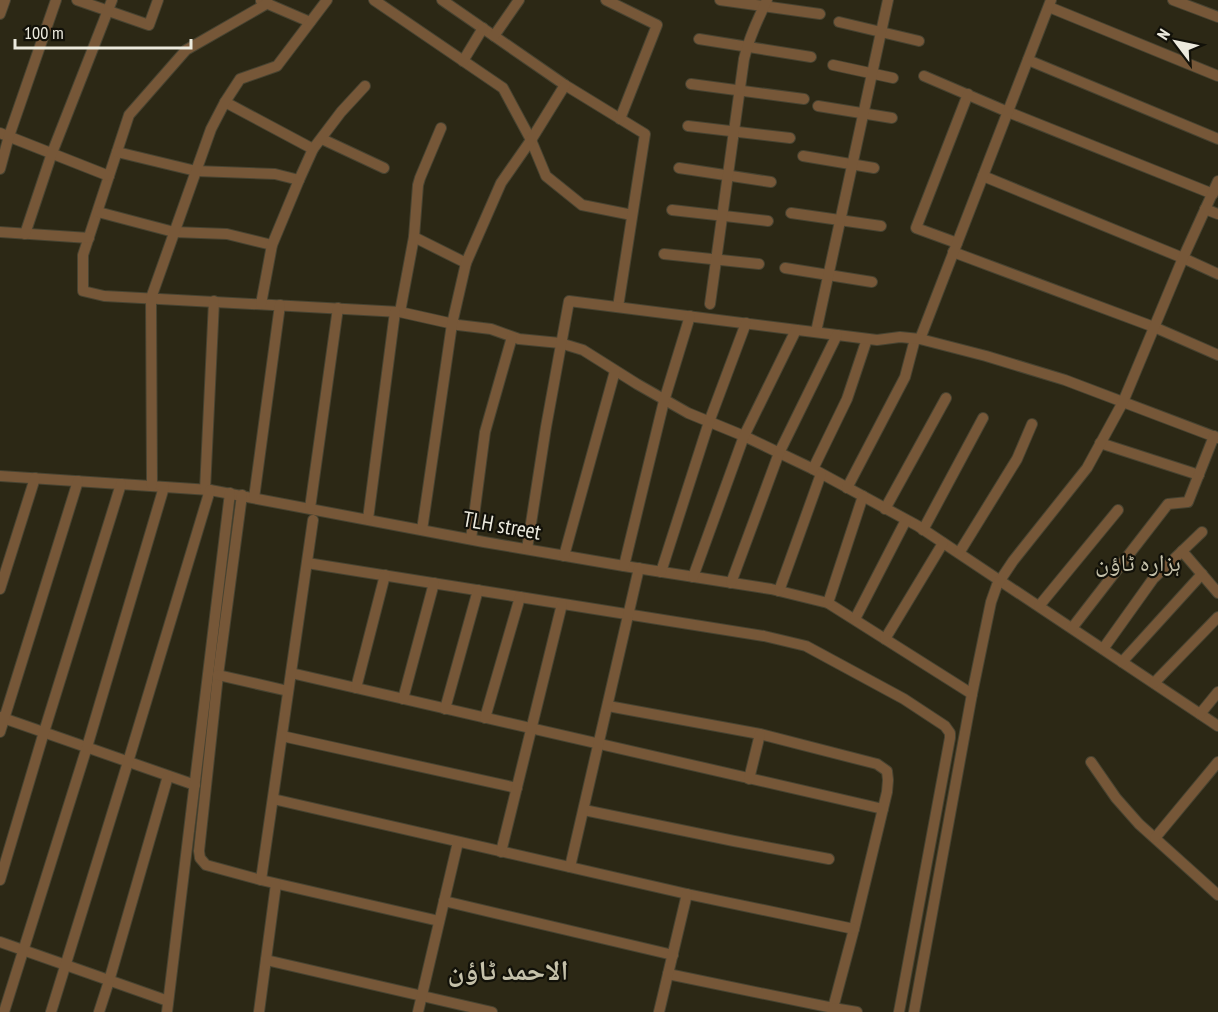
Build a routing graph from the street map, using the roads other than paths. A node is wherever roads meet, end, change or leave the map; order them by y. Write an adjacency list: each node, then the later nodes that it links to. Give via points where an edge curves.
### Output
1 (5, 0): 17 (street)
2 (56, 0): 51 (street)
3 (77, 0): 16 (street)
4 (158, 0): 16 (street, via 149,24)
5 (327, 0): 20 (street)
6 (374, 0): 30 (street)
7 (519, 0): 24 (street)
8 (606, 0): 47 (street, via 657,25)
9 (720, 0): 14 (street)
10 (888, 0): 23 (street)
11 (1173, 0): 19 (street)
12 (263, 2): 20 (street); 57 (street, via 186,50 129,115)
13 (450, 2): 22 (street)
14 (766, 3): 18 (street); 27 (street)
15 (1050, 4): 29 (street); 34 (street)
16 (110, 5): 58 (street)
17 (0, 14)
18 (820, 14)
19 (1218, 17)
20 (310, 22): 42 (street, via 277,66 240,79)
21 (839, 22): 23 (street)
22 (483, 28): 24 (street); 30 (street)
23 (881, 32): 26 (street); 32 (street)
24 (494, 36): 37 (street)
25 (699, 39): 27 (street)
26 (919, 41)
27 (747, 47): 28 (street); 39 (street)
28 (811, 57)
29 (1028, 60): 44 (street); 55 (street)
30 (463, 61): 54 (street, via 503,88)
31 (833, 65): 32 (street)
32 (872, 73): 35 (street); 45 (street)
33 (924, 76): 40 (street)
34 (1218, 76)
35 (893, 78)
36 (691, 84): 39 (street)
37 (565, 85): 47 (street); 54 (street)
38 (365, 86): 53 (street)
39 (740, 91): 41 (street); 50 (street)
40 (968, 94): 44 (street); 89 (street, via 916,228)
41 (804, 99)
42 (225, 102): 56 (street); 65 (street)
43 (818, 106): 45 (street)
44 (1008, 112): 68 (street); 72 (street)
45 (863, 113): 46 (street); 60 (street)
46 (892, 118)
47 (620, 119): 78 (street, via 645,134)
48 (688, 126): 50 (street)
49 (441, 128): 86 (street, via 418,185)
50 (734, 131): 52 (street); 67 (street)
51 (5, 134): 58 (street); 64 (street)
52 (790, 138)
53 (322, 139): 56 (street); 61 (street)
54 (531, 140): 78 (street, via 546,176 582,205); 93 (street, via 501,183)
55 (1218, 140)
56 (313, 149): 69 (street)
57 (117, 152): 65 (street); 66 (street)
58 (52, 153): 66 (street); 85 (street)
59 (803, 156): 60 (street)
60 (852, 165): 63 (street); 80 (street)
61 (384, 168)
62 (679, 168): 67 (street)
63 (874, 168)
64 (0, 170)
65 (196, 171): 69 (street, via 275,174); 84 (street)
66 (109, 176): 75 (street)
67 (728, 176): 71 (street); 79 (street)
68 (983, 176): 89 (street); 91 (street)
69 (298, 180): 88 (street)
70 (1218, 181): 72 (street)
71 (771, 182)
72 (1213, 194): 73 (street)
73 (1205, 209): 77 (street); 91 (street)
74 (672, 210): 79 (street)
75 (98, 212): 84 (street); 87 (street)
76 (791, 213): 80 (street)
77 (1218, 214)
78 (632, 215): 104 (street)
79 (722, 216): 81 (street); 92 (street)
80 (840, 220): 82 (street); 97 (street)
81 (768, 221)
82 (881, 226)
83 (0, 232): 85 (street)
84 (174, 232): 88 (street, via 227,234); 99 (street)
85 (25, 234): 87 (street)
86 (414, 237): 93 (street); 106 (street)
87 (89, 238): 99 (street, via 83,255 83,291)
88 (272, 244): 101 (street)
89 (955, 247): 110 (street); 116 (street)
90 (664, 254): 92 (street)
91 (1183, 258): 96 (street); 110 (street)
92 (716, 259): 94 (street); 102 (street)
93 (466, 263): 109 (street)
94 (759, 264)
95 (785, 268): 97 (street)
96 (1218, 274)
97 (828, 275): 98 (street); 112 (street)
98 (872, 282)
99 (151, 298): 100 (street); 136 (street)
100 (214, 301): 101 (street); 139 (street)
101 (261, 304): 103 (street)
102 (710, 304)
103 (280, 305): 105 (street); 143 (street)
104 (618, 307): 107 (street); 117 (street, via 569,301)
105 (338, 308): 106 (street); 144 (street)
106 (398, 312): 109 (street); 147 (street)
107 (690, 316): 108 (street); 121 (street)
108 (746, 323): 111 (street); 124 (street)
109 (452, 324): 114 (street, via 491,328); 150 (street)
110 (1154, 327): 118 (street); 122 (street)
111 (796, 330): 112 (street); 126 (street)
112 (816, 332): 113 (street)
113 (837, 335): 115 (street); 129 (street)
114 (512, 337): 117 (street); 153 (street, via 485,432)
115 (867, 339): 116 (street); 130 (street)
116 (917, 339): 122 (street, via 1065,380); 138 (street, via 905,377)
117 (560, 344): 119 (street, via 583,350); 155 (street)
118 (1218, 355)
119 (615, 371): 121 (street); 158 (street)
120 (946, 398): 145 (street)
121 (664, 401): 124 (street); 160 (street)
122 (1123, 402): 127 (street); 128 (street)
123 (983, 418): 151 (street)
124 (709, 422): 126 (street); 162 (street)
125 (1032, 424): 157 (street, via 1017,459)
126 (744, 436): 129 (street); 165 (street)
127 (1216, 437): 131 (street)
128 (1100, 443): 131 (street); 166 (street, via 1087,468)
129 (779, 453): 130 (street); 167 (street)
130 (817, 472): 138 (street); 171 (street)
131 (1199, 475): 180 (street, via 1188,502 1168,504)
132 (0, 476): 133 (street, TLH street)
133 (35, 478): 134 (street, TLH street); 169 (street)
134 (78, 481): 135 (street, TLH street); 195 (street)
135 (121, 484): 136 (street, TLH street); 200 (street)
136 (152, 486): 137 (street, TLH street)
137 (164, 487): 139 (street, TLH street); 204 (street)
138 (848, 488): 142 (street)
139 (208, 490): 140 (street, TLH street); 205 (street)
140 (230, 493): 141 (street, TLH street); 210 (street)
141 (242, 495): 143 (street, TLH street); 185 (street)
142 (863, 496): 145 (street); 174 (street)
143 (254, 498): 144 (street, TLH street)
144 (310, 508): 147 (street, TLH street)
145 (885, 509): 149 (street)
146 (1118, 510): 176 (street)
147 (368, 519): 150 (street, TLH street)
148 (313, 520): 159 (street)
149 (906, 520): 151 (street); 179 (street)
150 (422, 530): 153 (street, TLH street)
151 (923, 530): 154 (street)
152 (1202, 532): 156 (street)
153 (471, 539): 155 (street, TLH street)
154 (943, 543): 157 (street); 181 (street)
155 (527, 549): 158 (street, TLH street)
156 (1182, 551): 163 (street); 182 (street, via 1153,579)
157 (959, 553): 166 (street)
158 (564, 556): 160 (street, TLH street)
159 (307, 563): 164 (street); 184 (street)
160 (624, 566): 161 (street, TLH street)
161 (639, 568): 162 (street, TLH street); 177 (street)
162 (661, 572): 165 (street, TLH street)
163 (1202, 574): 172 (street); 183 (street)
164 (385, 575): 168 (street); 187 (street)
165 (693, 577): 167 (street, TLH street)
166 (1000, 580): 176 (street); 190 (street, via 991,602)
167 (731, 583): 171 (street, TLH street)
168 (434, 584): 170 (street); 191 (street)
169 (0, 589)
170 (478, 590): 173 (street); 193 (street)
171 (779, 591): 174 (street, TLH street)
172 (1218, 593)
173 (520, 597): 175 (street); 196 (street)
174 (828, 603): 179 (street, TLH street)
175 (562, 604): 177 (street); 198 (street)
176 (1039, 606): 180 (street)
177 (629, 615): 192 (street); 247 (street, via 806,646 904,699 948,729 950,738)
178 (1218, 617): 186 (street)
179 (855, 619): 181 (street, TLH street)
180 (1072, 628): 182 (street)
181 (885, 639): 190 (street, TLH street)
182 (1103, 649): 183 (street)
183 (1122, 662): 186 (street)
184 (291, 673): 187 (street); 188 (street)
185 (219, 675): 188 (street); 221 (street, via 200,858 206,865)
186 (1154, 684): 194 (street)
187 (356, 688): 191 (street)
188 (288, 691): 202 (street)
189 (1218, 692): 194 (street)
190 (972, 694): 248 (street)
191 (403, 699): 193 (street)
192 (608, 706): 201 (street); 203 (street)
193 (445, 709): 196 (street)
194 (1200, 714): 197 (street)
195 (2, 718): 199 (street); 200 (street)
196 (485, 718): 198 (street)
197 (1218, 726)
198 (531, 729): 203 (street); 211 (street)
199 (0, 732)
200 (44, 732): 204 (street); 220 (street)
201 (760, 734): 209 (street); 213 (street, via 877,764 887,771)
202 (282, 736): 211 (street); 212 (street)
203 (599, 743): 209 (street); 214 (street)
204 (87, 747): 205 (street); 229 (street)
205 (128, 762): 208 (street); 232 (street)
206 (1091, 762): 215 (street, via 1116,798)
207 (1218, 762): 215 (street)
208 (168, 776): 210 (street); 234 (street)
209 (749, 779): 213 (street)
210 (195, 785): 236 (street)
211 (517, 788): 217 (street)
212 (273, 799): 216 (street); 221 (street)
213 (883, 809): 227 (street)
214 (584, 810): 218 (street); 219 (street)
215 (1155, 838): 224 (street)
216 (458, 842): 217 (street); 225 (street)
217 (501, 852): 219 (street)
218 (829, 859)
219 (570, 867): 223 (street)
220 (0, 880)
221 (261, 880): 222 (street)
222 (276, 884): 226 (street); 231 (street)
223 (687, 894): 227 (street); 230 (street)
224 (1218, 895)
225 (444, 901): 226 (street); 230 (street)
226 (439, 921): 235 (street)
227 (854, 929): 238 (street)
228 (0, 942): 229 (street)
229 (23, 950): 232 (street); 239 (street)
230 (672, 955): 233 (street)
231 (266, 960): 235 (street); 242 (street)
232 (65, 965): 234 (street); 240 (street)
233 (668, 974): 237 (street); 245 (street)
234 (109, 981): 236 (street); 241 (street)
235 (422, 995): 243 (street); 244 (street)
236 (168, 1006)
237 (817, 1008): 238 (street)
238 (833, 1008): 246 (street)
239 (4, 1012)
240 (51, 1012)
241 (99, 1012)
242 (259, 1012)
243 (418, 1012)
244 (492, 1012)
245 (659, 1012)
246 (857, 1012)
247 (899, 1012)
248 (914, 1012)

